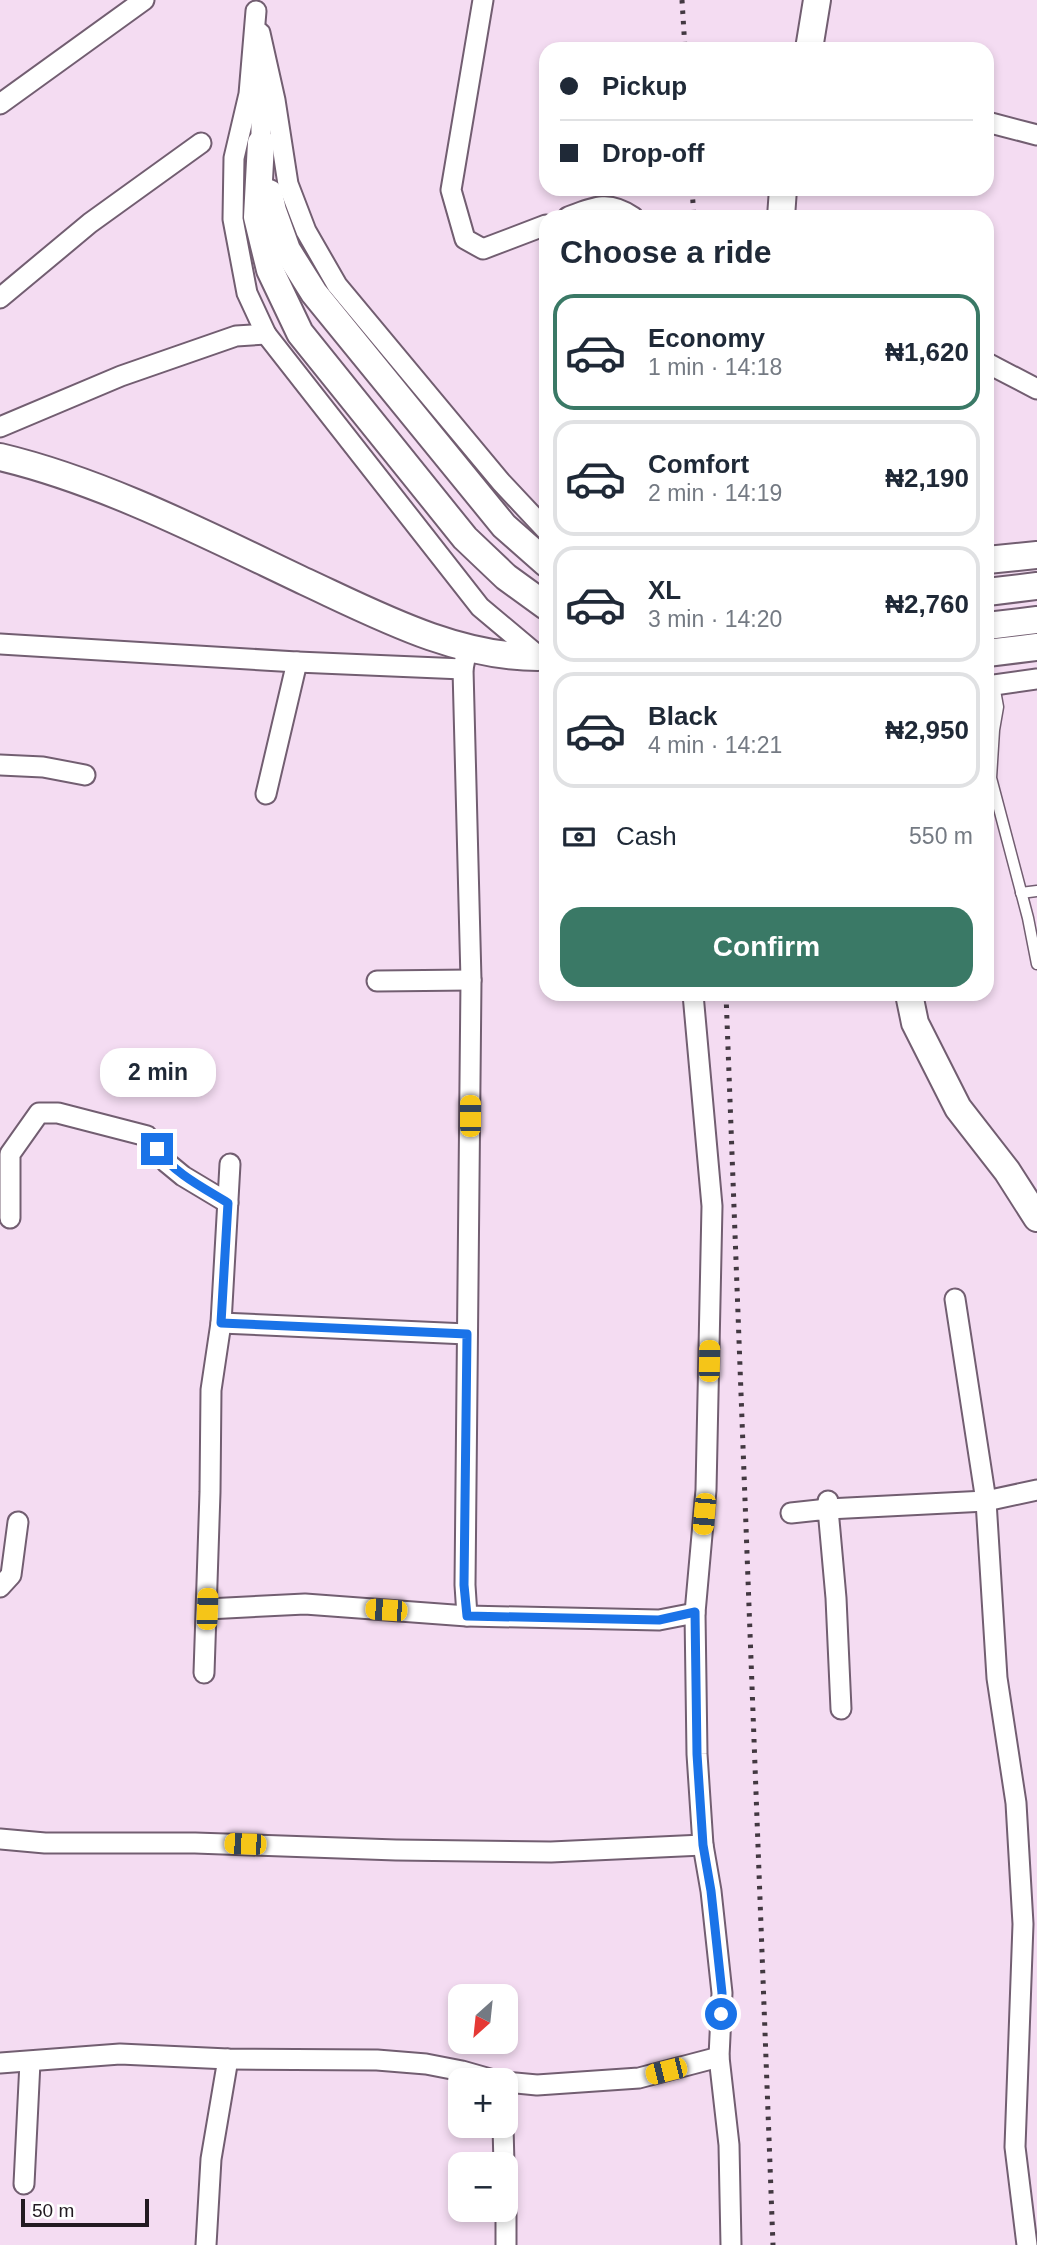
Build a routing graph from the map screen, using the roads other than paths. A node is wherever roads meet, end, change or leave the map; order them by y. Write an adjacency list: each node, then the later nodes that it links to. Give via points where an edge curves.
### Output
1 (144, 0): 6 (street)
2 (483, 0): 13 (street, via 451,190 465,239 477,247 483,249)
3 (817, 0): 5 (main road)
4 (257, 6): 10 (street); 15 (street, via 249,94 234,158 233,219 247,293); 20 (street, via 288,184 306,231 337,285)
5 (810, 42)
6 (0, 104)
7 (994, 124): 8 (street)
8 (1037, 135)
9 (201, 143): 14 (street, via 90,223)
10 (261, 143): 22 (main road, via 272,211 287,250 331,316 504,526); 26 (main road, via 257,217 270,270 300,333 465,538)
11 (591, 210): 12 (street, via 604,206)
12 (623, 210)
13 (539, 228)
14 (0, 298)
15 (266, 334): 18 (street, via 236,337 121,376); 32 (street, via 480,607)
16 (994, 367): 17 (street)
17 (1037, 389)
18 (0, 427)
19 (0, 457): 33 (main road, via 132,502)
20 (539, 523)
21 (1037, 555): 23 (main road)
22 (539, 557)
23 (994, 559)
24 (1037, 586): 25 (main road)
25 (994, 591)
26 (539, 601)
27 (1037, 620): 28 (main road)
28 (994, 625)
29 (0, 644): 35 (street)
30 (1037, 647): 31 (main road)
31 (994, 652)
32 (539, 656)
33 (465, 659): 34 (main road); 35 (street); 47 (street)
34 (539, 659)
35 (297, 662): 43 (street)
36 (1037, 679): 37 (street)
37 (994, 685)
38 (994, 694): 39 (lane, via 998,707)
39 (994, 730)
40 (0, 765): 41 (street)
41 (85, 775)
42 (994, 790): 45 (lane)
43 (266, 794)
44 (1037, 891): 45 (lane)
45 (1021, 893): 46 (lane)
46 (1037, 964)
47 (471, 980): 48 (street); 57 (street)
48 (377, 981)
49 (693, 1001): 65 (street, via 712,1206 706,1490)
50 (910, 1001): 54 (main road, via 915,1023 958,1108)
51 (230, 1164): 52 (street)
52 (228, 1203): 53 (street, via 166,1162 147,1136 58,1113 39,1113 10,1154); 56 (street)
53 (10, 1218)
54 (1037, 1218)
55 (956, 1299): 59 (street)
56 (221, 1323): 57 (street); 64 (street, via 211,1390)
57 (467, 1334): 66 (street)
58 (1037, 1490): 59 (street)
59 (986, 1501): 60 (street); 71 (street, via 997,1678 1016,1804)
60 (828, 1505): 61 (street); 68 (street)
61 (791, 1513)
62 (18, 1522): 63 (street, via 11,1575)
63 (0, 1587)
64 (207, 1609): 66 (street, via 305,1604); 67 (street)
65 (695, 1612): 66 (street, via 659,1620); 70 (street)
66 (467, 1616)
67 (204, 1673)
68 (841, 1709)
69 (0, 1839): 70 (street, via 551,1852)
70 (703, 1845): 72 (street, via 722,1993)
71 (1028, 1992): 83 (street, via 1020,2038 1015,2147)
72 (719, 2057): 77 (street, via 639,2078); 82 (street, via 729,2145)
73 (228, 2059): 74 (street, via 120,2054); 76 (street, via 377,2060); 80 (street, via 211,2160)
74 (30, 2062): 75 (street); 78 (street)
75 (0, 2063)
76 (448, 2068)
77 (518, 2083)
78 (24, 2184)
79 (506, 2222): 81 (street)
80 (206, 2245)
81 (506, 2245)
82 (731, 2245)
83 (1027, 2245)

